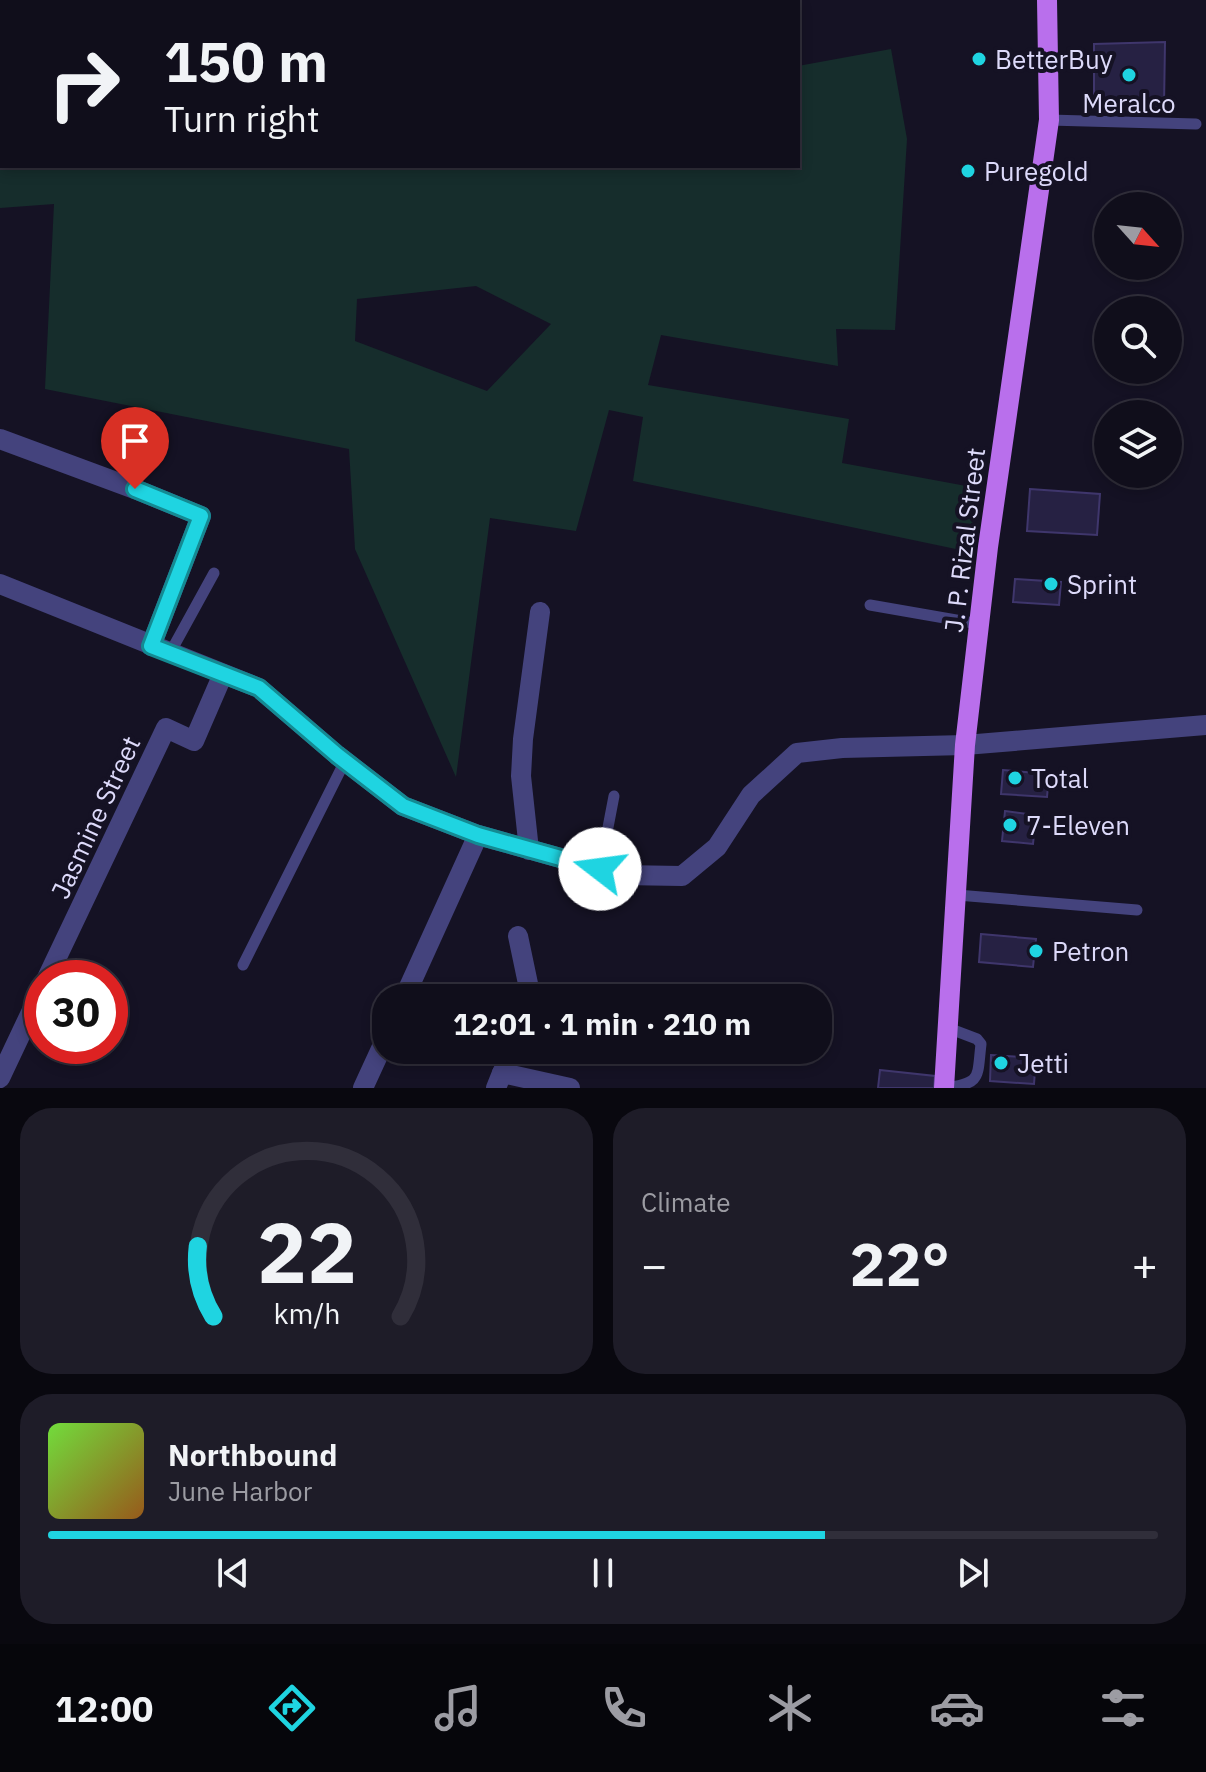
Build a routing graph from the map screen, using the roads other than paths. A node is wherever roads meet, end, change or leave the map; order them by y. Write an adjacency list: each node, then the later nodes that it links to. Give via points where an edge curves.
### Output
1 (1047, 0): 2 (main road, J. P. Rizal Street)
2 (1049, 120): 3 (lane); 9 (main road, J. P. Rizal Street)
3 (1196, 124)
4 (0, 439): 10 (street, via 201,516)
5 (214, 573): 10 (lane)
6 (0, 584): 10 (street)
7 (870, 605): 9 (lane)
8 (540, 612): 17 (street, via 521,776)
9 (979, 624): 13 (main road, J. P. Rizal Street)
10 (160, 649): 11 (street)
11 (223, 674): 14 (street, via 259,688); 22 (street, Jasmine Street, via 194,741 166,728)
12 (1206, 725): 13 (street)
13 (965, 745): 18 (street, via 797,753 751,795 717,847 682,876 621,875); 19 (main road, J. P. Rizal Street)
14 (345, 761): 16 (street, via 403,806); 23 (lane)
15 (614, 796): 18 (lane)
16 (478, 835): 17 (street); 24 (street)
17 (529, 850): 18 (street)
18 (600, 869)
19 (957, 895): 20 (lane); 27 (main road, J. P. Rizal Street)
20 (1137, 910)
21 (518, 936): 25 (street)
22 (56, 960)
23 (243, 965)
24 (410, 984)
25 (528, 984)
26 (24, 1027): 29 (street)
27 (948, 1028): 34 (main road, J. P. Rizal Street); 34 (lane, via 981,1044 978,1076)
28 (374, 1064): 32 (street)
29 (0, 1078)
30 (499, 1080): 31 (street)
31 (549, 1086): 33 (street)
32 (363, 1088)
33 (570, 1088)
34 (945, 1088)

